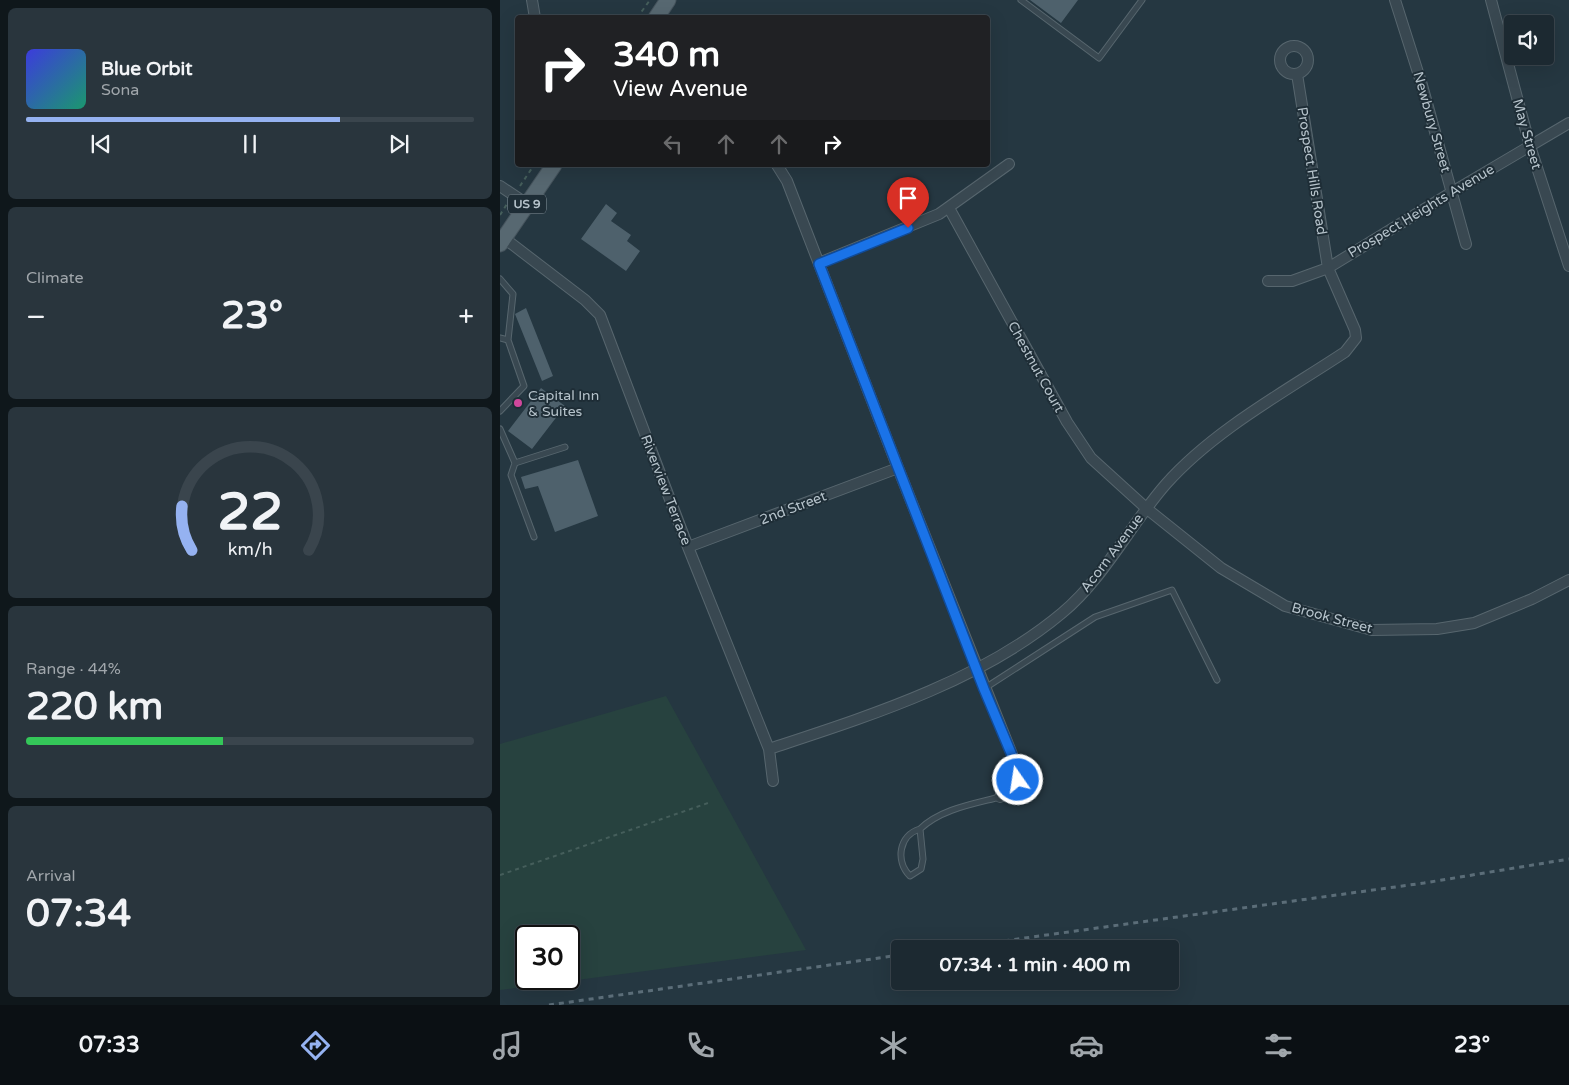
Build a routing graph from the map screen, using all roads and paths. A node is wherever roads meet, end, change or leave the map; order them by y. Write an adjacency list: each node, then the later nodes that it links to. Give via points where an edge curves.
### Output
1 (532, 0): 8 (street)
2 (650, 0): 9 (path)
3 (668, 0): 10 (main road)
4 (1020, 0): 5 (lane, via 1099,58)
5 (1142, 0)
6 (1395, 0): 18 (street, Newbury Street)
7 (1491, 0): 13 (street, May Street)
8 (534, 15)
9 (639, 15)
10 (658, 15)
11 (1297, 74): 25 (street, Prospect Hills Road)
12 (1569, 123): 13 (street, Prospect Heights Avenue)
13 (1530, 146): 18 (street, Prospect Heights Avenue); 24 (street, May Street)
14 (1009, 164): 20 (street)
15 (553, 167): 19 (main road, US 9)
16 (778, 167): 23 (street, via 787,181)
17 (500, 186): 19 (street)
18 (1452, 192): 22 (street, Newbury Street); 25 (street, Prospect Heights Avenue)
19 (527, 204): 21 (main road, US 9)
20 (949, 208): 23 (street, via 926,221); 35 (street, Chestnut Court, via 1091,458)
21 (502, 241): 37 (street, Riverview Terrace, via 586,300 600,315)
22 (1466, 244)
23 (819, 264): 34 (street)
24 (1569, 266)
25 (1328, 268): 27 (street, Prospect Heights Avenue, via 1292,281); 35 (street, Acorn Avenue, via 1356,338 1345,352 1248,416 1193,458)
26 (500, 279): 29 (lane, via 513,294)
27 (1268, 282)
28 (500, 338): 29 (lane)
29 (508, 340): 30 (lane, via 524,386)
30 (500, 411)
31 (500, 429): 33 (lane)
32 (566, 447): 33 (lane)
33 (516, 463): 36 (lane, via 511,474)
34 (898, 468): 37 (street, 2nd Street); 39 (street)
35 (1146, 508): 38 (street, Brook Street, via 1221,568 1285,606 1372,630 1437,629 1474,623 1532,600); 39 (street, Acorn Avenue, via 1090,586 1063,612)
36 (534, 537)
37 (688, 547): 42 (street, Riverview Terrace)
38 (1569, 580)
39 (978, 669): 41 (street); 42 (street, Acorn Avenue, via 872,714)
40 (1217, 680): 41 (lane, via 1172,590 1095,617)
41 (984, 689): 44 (street, via 1019,772 1018,780)
42 (769, 749): 43 (street, Riverview Terrace)
43 (773, 781)
44 (1000, 798): 46 (lane, via 960,808 928,821)
45 (708, 803): 47 (path)
46 (920, 829): 46 (lane, via 923,860 921,869 910,876 904,870 901,854 909,832)
47 (500, 875)

